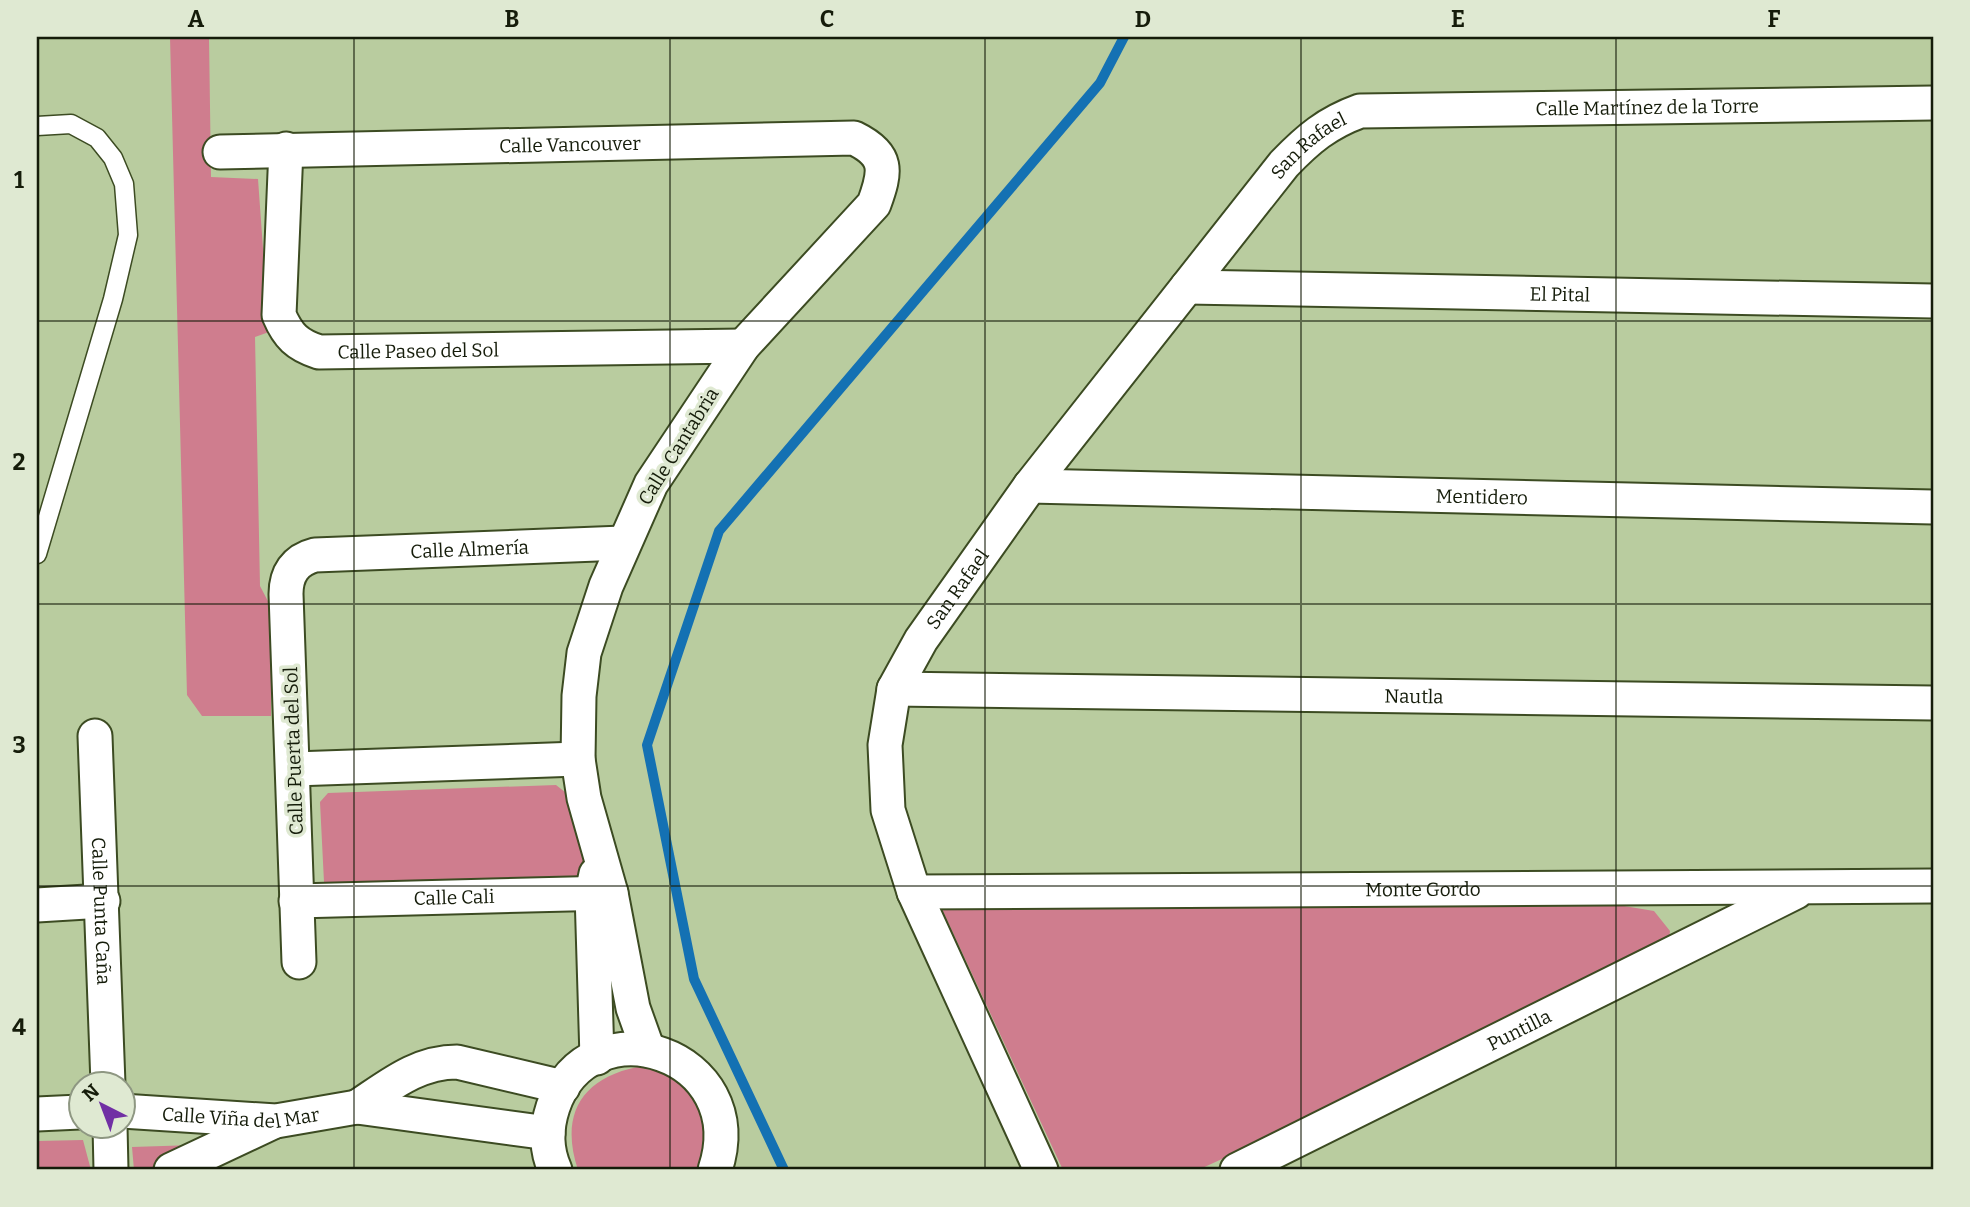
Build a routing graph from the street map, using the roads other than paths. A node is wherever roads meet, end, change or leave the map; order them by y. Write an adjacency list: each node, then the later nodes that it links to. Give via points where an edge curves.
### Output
1 (1933, 103): 2 (street, Calle Martínez de la Torre)
2 (1360, 111): 7 (street, San Rafael, via 1312,134)
3 (37, 125): 13 (lane, via 71,124 97,138 113,158 124,184 128,235)
4 (854, 138): 5 (street, Calle Vancouver); 9 (street, Calle Cantabria, via 872,147 882,161 883,179 874,204)
5 (286, 149): 6 (street, Calle Vancouver); 9 (street, Calle Paseo del Sol, via 279,315 287,333 302,347 319,352)
6 (220, 152)
7 (1187, 287): 8 (street, El Pital); 10 (street, San Rafael)
8 (1933, 301)
9 (743, 346): 12 (street, Calle Cantabria, via 651,484)
10 (1030, 486): 11 (street, Mentidero); 15 (street, San Rafael, via 921,640)
11 (1933, 506)
12 (623, 543): 14 (street, Calle Almería); 18 (street, Calle Cantabria, via 584,653)
13 (37, 554)
14 (315, 555): 19 (street, Calle Puerta del Sol, via 303,558 286,580)
15 (894, 689): 16 (street, Nautla); 22 (street, San Rafael, via 885,745 888,810)
16 (1933, 703)
17 (95, 736): 24 (street, Calle Punta Caña)
18 (578, 759): 19 (street); 23 (street, Calle Cantabria, via 600,858)
19 (294, 769): 25 (street, Calle Puerta del Sol)
20 (1933, 886): 21 (street, Monte Gordo)
21 (1802, 889): 22 (street, Monte Gordo); 44 (street, Puntilla)
22 (914, 892): 43 (street, San Rafael)
23 (602, 893): 25 (street, Calle Cali); 28 (street, Calle Cantabria); 29 (street, Calle Cantabria)
24 (103, 901): 26 (street); 30 (street, Calle Punta Caña)
25 (296, 901): 27 (street, Calle Puerta del Sol)
26 (37, 905)
27 (299, 962)
28 (648, 1050): 29 (street); 42 (street, via 666,1054 696,1073 716,1101 723,1136)
29 (597, 1058): 31 (street)
30 (108, 1070)
31 (563, 1087): 32 (street, Calle Viña del Mar, via 440,1062 421,1066); 37 (street)
32 (357, 1107): 36 (street, Calle Viña del Mar); 37 (street, Calle Viña del Mar)
33 (136, 1112): 36 (street, Calle Viña del Mar)
34 (66, 1113): 35 (street)
35 (37, 1114)
36 (276, 1121): 40 (street)
37 (548, 1133): 41 (street)
38 (110, 1140): 39 (street)
39 (111, 1170)
40 (171, 1170)
41 (555, 1170)
42 (715, 1170)
43 (1041, 1170)
44 (1237, 1170)

